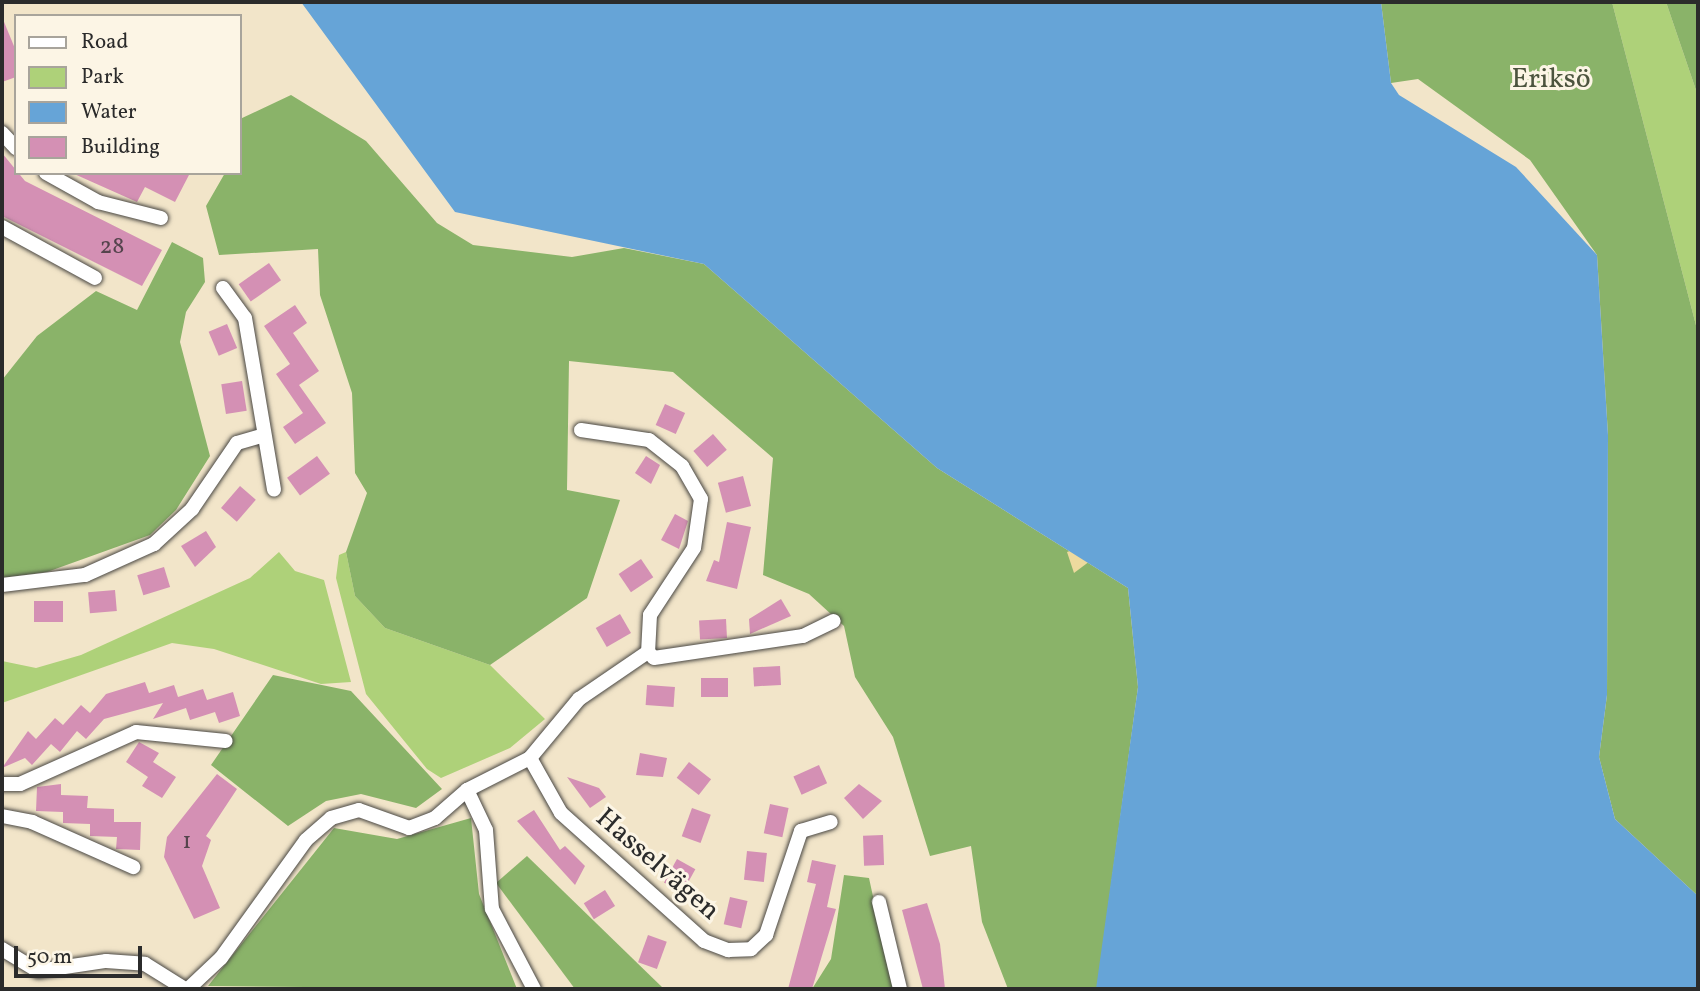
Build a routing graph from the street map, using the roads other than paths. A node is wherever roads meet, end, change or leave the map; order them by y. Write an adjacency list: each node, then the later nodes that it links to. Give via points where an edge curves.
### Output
1 (2, 133): 2 (street)
2 (14, 146)
3 (50, 175): 4 (street, via 98,202)
4 (161, 218)
5 (2, 227): 6 (street)
6 (95, 278)
7 (223, 289): 9 (street, via 245,318)
8 (581, 430): 13 (street, via 649,440 682,466 701,499 701,532 656,603)
9 (262, 436): 10 (street); 11 (street, via 237,443 192,509 154,544 85,575)
10 (274, 490)
11 (2, 585)
12 (834, 621): 13 (street, via 803,636 687,657 664,659)
13 (648, 652): 15 (street, via 579,699)
14 (226, 741): 16 (street, via 136,732 20,784)
15 (530, 758): 17 (street); 19 (street, Hasselvägen, via 561,813 704,941 728,950 751,949 766,935 801,831)
16 (2, 784)
17 (467, 790): 23 (street, via 435,818 410,828 359,810 331,818 306,840 221,958); 24 (street, via 486,830 492,909)
18 (2, 816): 20 (street, via 32,822)
19 (831, 822)
20 (133, 867)
21 (878, 902): 25 (street)
22 (2, 949): 23 (street, via 38,971 106,961 145,964)
23 (186, 989)
24 (534, 989)
25 (900, 989)

